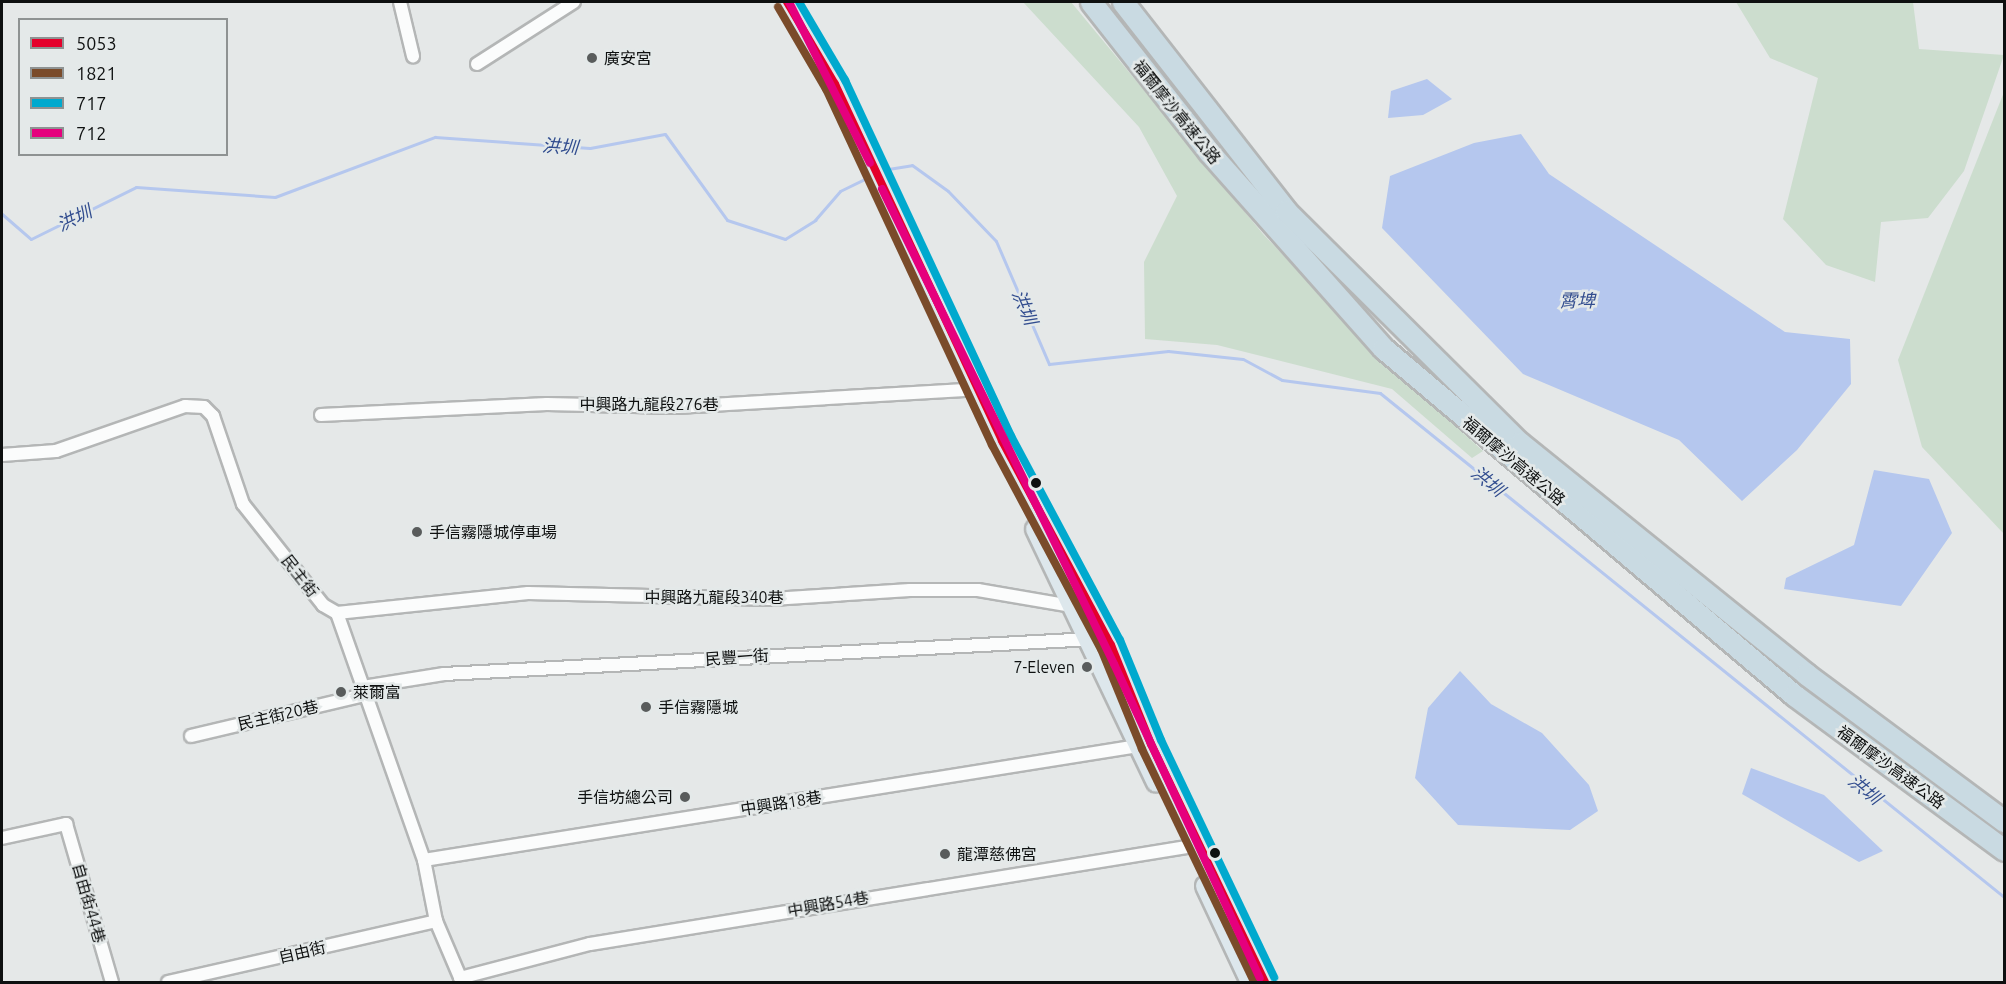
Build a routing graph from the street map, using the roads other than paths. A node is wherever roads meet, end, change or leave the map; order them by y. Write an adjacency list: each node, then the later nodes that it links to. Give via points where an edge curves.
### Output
1 (400, 2): 7 (street)
2 (574, 2): 8 (street)
3 (778, 2): 9 (main road)
4 (787, 2): 9 (main road, via 835,84)
5 (1091, 2): 23 (highway, 福爾摩沙高速公路, via 1194,135 1383,348 1794,695)
6 (1123, 2): 20 (highway, 福爾摩沙高速公路, via 1286,211 1520,442 1806,674)
7 (413, 56)
8 (477, 64)
9 (865, 165): 10 (main road)
10 (971, 390): 11 (street, 中興路九龍段276巷, via 677,407 547,404); 13 (main road)
11 (321, 415)
12 (2, 455): 14 (street, 民主街, via 56,451 185,406 204,407 213,416 243,504 322,605)
13 (1082, 607): 14 (street, 中興路九龍段340巷, via 978,591 910,590 772,599 528,593); 15 (main road); 16 (main road)
14 (337, 613): 17 (street)
15 (1091, 638): 16 (street, 民豐一街); 17 (street, 民豐一街, via 444,674); 19 (main road)
16 (1111, 645): 22 (main road)
17 (364, 691): 18 (street, 民主街20巷); 24 (street)
18 (191, 736)
19 (1138, 746): 22 (main road); 24 (street, 中興路18巷)
20 (2004, 821)
21 (2, 838): 27 (street, 自由街44巷, via 66,824)
22 (1193, 846): 26 (street, 中興路54巷, via 590,944); 29 (main road); 30 (main road)
23 (2004, 850)
24 (424, 860): 25 (street)
25 (436, 921): 26 (street); 28 (street, 自由街)
26 (461, 980)
27 (112, 982)
28 (168, 982)
29 (1250, 982)
30 (1265, 982)

